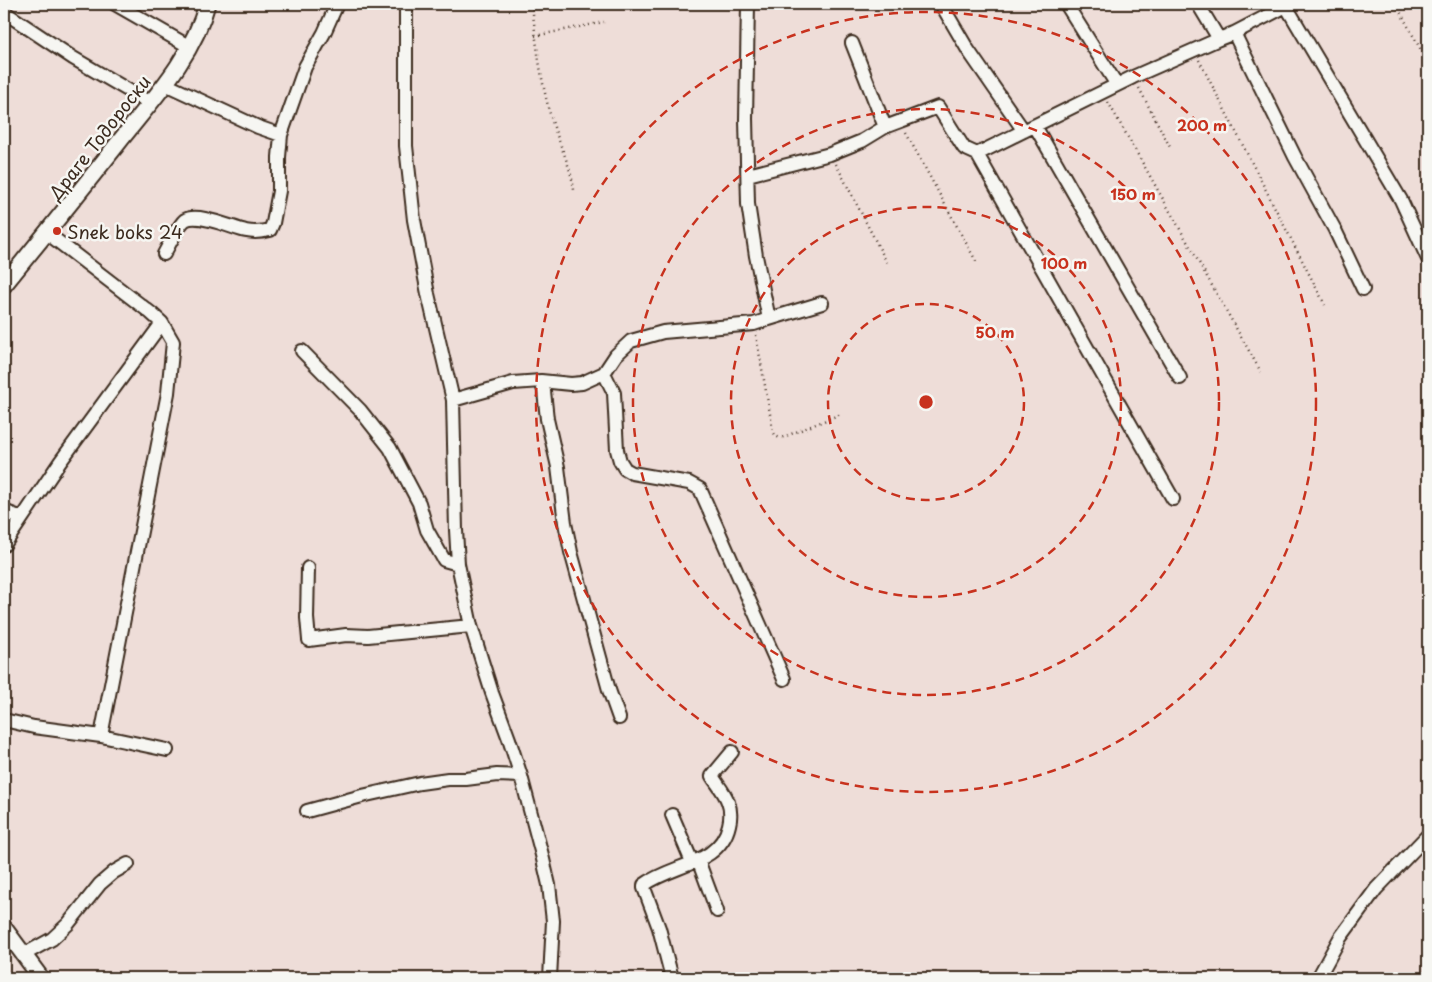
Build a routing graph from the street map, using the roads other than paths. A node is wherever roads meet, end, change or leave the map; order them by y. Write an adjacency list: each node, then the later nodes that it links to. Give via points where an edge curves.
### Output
1 (116, 4): 14 (street)
2 (207, 4): 14 (street, Драге Тодороски)
3 (336, 4): 20 (street, via 305,67)
4 (406, 4): 35 (street, via 406,146 414,220)
5 (748, 4): 22 (street)
6 (941, 4): 19 (street, via 968,50)
7 (1066, 4): 16 (street)
8 (1198, 4): 12 (street)
9 (1288, 5): 11 (street); 25 (street, via 1401,200)
10 (4, 12): 17 (street, via 73,58)
11 (1234, 33): 12 (street); 27 (street)
12 (1220, 39): 16 (street)
13 (852, 43): 18 (street)
14 (190, 48): 15 (street, Драге Тодороски)
15 (165, 84): 17 (street, Драге Тодороски); 20 (street)
16 (1117, 85): 19 (street)
17 (150, 103): 23 (street, Драге Тодороски)
18 (885, 126): 21 (street, via 938,108 964,148); 22 (street, via 862,141 830,154)
19 (1030, 128): 21 (street); 33 (street)
20 (281, 135): 24 (street, via 279,191 270,230 247,231 212,220 190,218 182,223)
21 (977, 154): 36 (street)
22 (748, 175): 29 (street, via 748,204)
23 (47, 233): 26 (street, Драге Тодороски); 30 (street)
24 (164, 254)
25 (1428, 259)
26 (4, 284)
27 (1363, 288)
28 (822, 303): 29 (street)
29 (769, 319): 32 (street, via 754,324 663,332 630,341)
30 (162, 323): 38 (street); 46 (street, via 173,342 168,393)
31 (302, 351): 40 (street, via 360,410 390,448 444,560)
32 (604, 373): 34 (street, via 577,384); 43 (street, via 614,393 620,461 632,473 689,483 700,489)
33 (1180, 378)
34 (540, 381): 35 (street, via 513,383); 44 (street, via 571,552)
35 (453, 400): 40 (street)
36 (1174, 499)
37 (4, 511): 38 (street)
38 (22, 518): 39 (street)
39 (4, 545)
40 (458, 564): 42 (street)
41 (308, 568): 42 (street, via 309,640)
42 (471, 626): 49 (street)
43 (784, 679)
44 (619, 718)
45 (4, 720): 46 (street)
46 (101, 736): 47 (street)
47 (167, 750)
48 (732, 752): 53 (street, via 712,776 728,800 728,829 719,847)
49 (521, 776): 50 (street, via 497,775 420,783); 59 (street, via 549,885 553,921)
50 (307, 811)
51 (672, 815): 53 (street)
52 (1428, 835): 61 (street, via 1376,889 1340,938)
53 (695, 861): 55 (street); 60 (street, via 644,885)
54 (128, 864): 57 (street, via 100,884 52,939)
55 (717, 911)
56 (4, 928): 57 (street)
57 (23, 955): 58 (street)
58 (41, 978)
59 (550, 978)
60 (672, 978)
61 (1318, 978)

